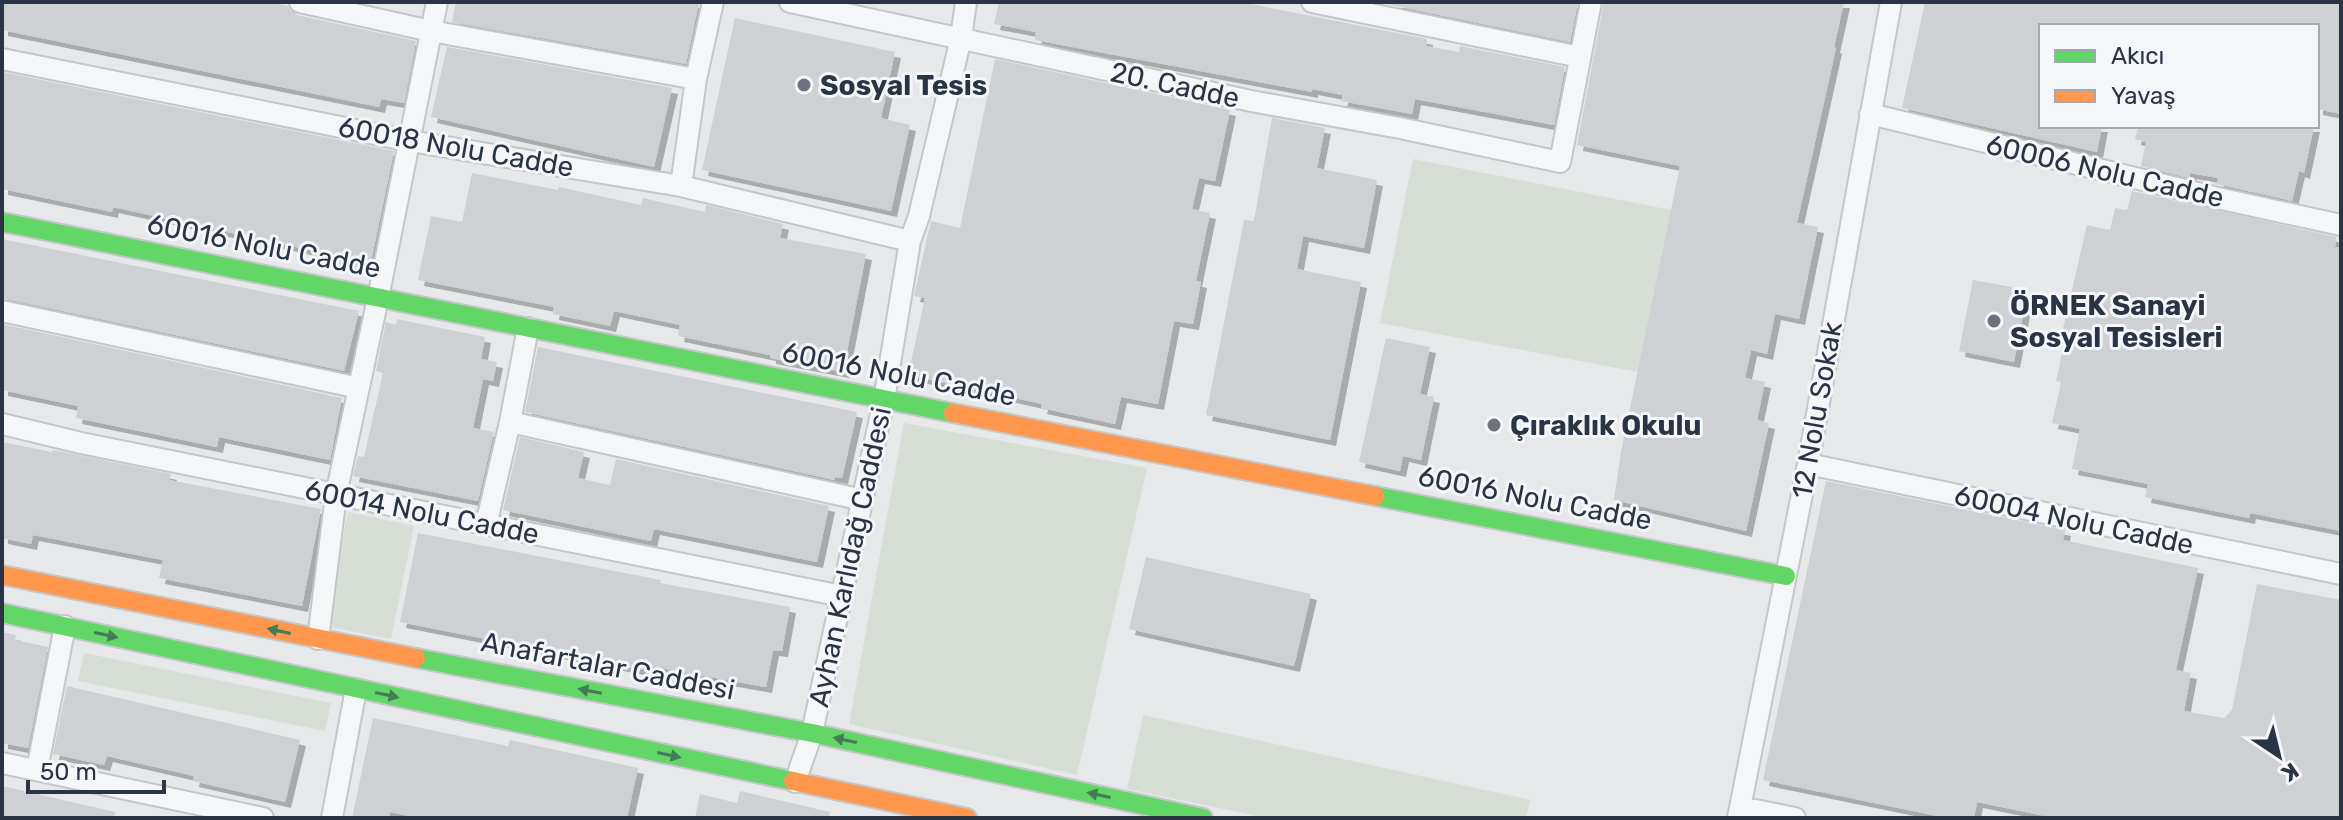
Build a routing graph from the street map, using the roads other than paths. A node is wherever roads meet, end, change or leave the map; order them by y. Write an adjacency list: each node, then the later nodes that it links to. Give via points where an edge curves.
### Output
1 (300, 2): 9 (street)
2 (437, 2): 9 (street)
3 (713, 2): 13 (street)
4 (790, 2): 10 (street, 20. Cadde)
5 (966, 2): 10 (street, Ayhan Karlıdağ Caddesi)
6 (1312, 2): 11 (street)
7 (1591, 2): 11 (street)
8 (1891, 2): 14 (street, 12 Nolu Sokak)
9 (431, 31): 13 (street); 15 (street)
10 (961, 38): 11 (street, 20. Cadde, via 1560,162); 19 (street, Ayhan Karlıdağ Caddesi)
11 (1580, 57)
12 (2, 59): 15 (street, 60018 Nolu Cadde)
13 (696, 79): 16 (street)
14 (1870, 114): 18 (street, 60006 Nolu Cadde); 27 (street, 12 Nolu Sokak)
15 (410, 141): 16 (street, 60018 Nolu Cadde); 20 (street)
16 (681, 186): 19 (street, 60018 Nolu Cadde)
17 (2, 222): 20 (main road, 60016 Nolu Cadde)
18 (2341, 225)
19 (910, 241): 24 (street, Ayhan Karlıdağ Caddesi)
20 (378, 298): 22 (main road, 60016 Nolu Cadde); 23 (street)
21 (2, 311): 23 (street)
22 (528, 328): 24 (main road, 60016 Nolu Cadde); 25 (street)
23 (359, 388): 28 (street)
24 (884, 400): 29 (street, Ayhan Karlıdağ Caddesi); 33 (main road, 60016 Nolu Cadde)
25 (510, 422): 29 (street); 30 (street)
26 (2, 424): 28 (street, 60014 Nolu Cadde)
27 (1808, 464): 31 (street, 60004 Nolu Cadde); 33 (street, 12 Nolu Sokak)
28 (336, 495): 30 (street, 60014 Nolu Cadde); 37 (street)
29 (863, 500): 34 (street, Ayhan Karlıdağ Caddesi)
30 (486, 525): 34 (street, 60014 Nolu Cadde)
31 (2341, 574)
32 (2, 575): 37 (main road, Anafartalar Caddesi, one-way to 32)
33 (1786, 576): 43 (street, 12 Nolu Sokak)
34 (842, 596): 39 (street, Ayhan Karlıdağ Caddesi)
35 (2, 613): 36 (main road)
36 (65, 626): 38 (main road, one-way to 38); 41 (street)
37 (318, 639): 39 (main road, Anafartalar Caddesi, one-way to 37)
38 (356, 689): 42 (main road, one-way to 42); 45 (street)
39 (812, 733): 42 (street, Ayhan Karlıdağ Caddesi); 47 (main road, Anafartalar Caddesi, one-way to 39)
40 (2, 763): 41 (street)
41 (37, 770): 44 (street)
42 (795, 782): 46 (main road)
43 (1739, 812): 48 (street)
44 (263, 818)
45 (332, 818)
46 (967, 818)
47 (1203, 818)
48 (1795, 818)

